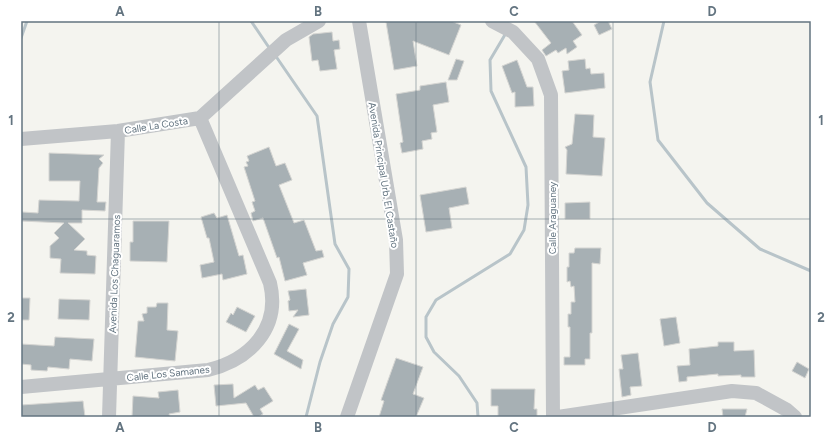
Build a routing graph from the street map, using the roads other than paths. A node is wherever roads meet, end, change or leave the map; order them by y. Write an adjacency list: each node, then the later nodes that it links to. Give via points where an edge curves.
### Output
1 (319, 21): 4 (street, Calle La Costa, via 286,40)
2 (359, 21): 10 (street, Avenida Principal Urb. El Castaño, via 396,240 397,274)
3 (502, 27): 11 (street, Calle Araguaney, via 538,59 551,94)
4 (200, 118): 5 (street, Calle La Costa); 7 (street, Calle Los Samanes, via 270,283 272,299 269,319 256,344 243,356 225,365 208,370)
5 (118, 131): 6 (street, Calle La Costa); 7 (street, Avenida Los Chaguaramos)
6 (21, 139)
7 (110, 380): 8 (street, Calle Los Samanes); 9 (street, Avenida Los Chaguaramos)
8 (21, 387)
9 (109, 417)
10 (347, 417)
11 (553, 417)
12 (558, 417): 13 (street, via 732,391 756,393 787,410)
13 (794, 417)

